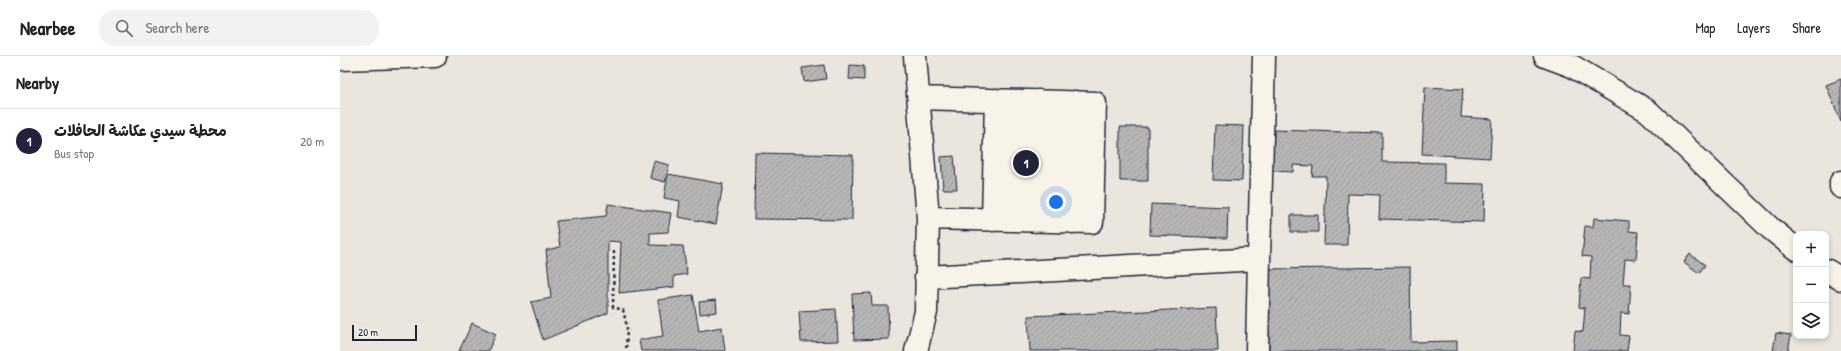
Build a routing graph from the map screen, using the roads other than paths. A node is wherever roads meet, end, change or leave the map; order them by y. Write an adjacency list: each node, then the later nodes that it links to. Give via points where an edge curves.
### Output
1 (435, 56): 5 (street)
2 (915, 56): 6 (street)
3 (1264, 56): 15 (street)
4 (1544, 56): 14 (street, via 1572,66 1648,111 1770,228)
5 (340, 59)
6 (919, 98): 7 (street); 11 (street)
7 (1006, 100): 8 (street); 12 (street)
8 (1057, 102): 13 (street); 13 (street, via 1095,102 1093,214 1092,222)
9 (1841, 182): 10 (street)
10 (1841, 187)
11 (928, 218): 12 (street); 17 (street)
12 (1003, 220): 13 (street)
13 (1054, 221)
14 (1793, 247)
15 (1259, 259): 17 (street); 20 (street)
16 (1829, 272): 18 (street)
17 (926, 277): 19 (street, via 926,312)
18 (1841, 279)
19 (916, 351)
20 (1257, 351)

